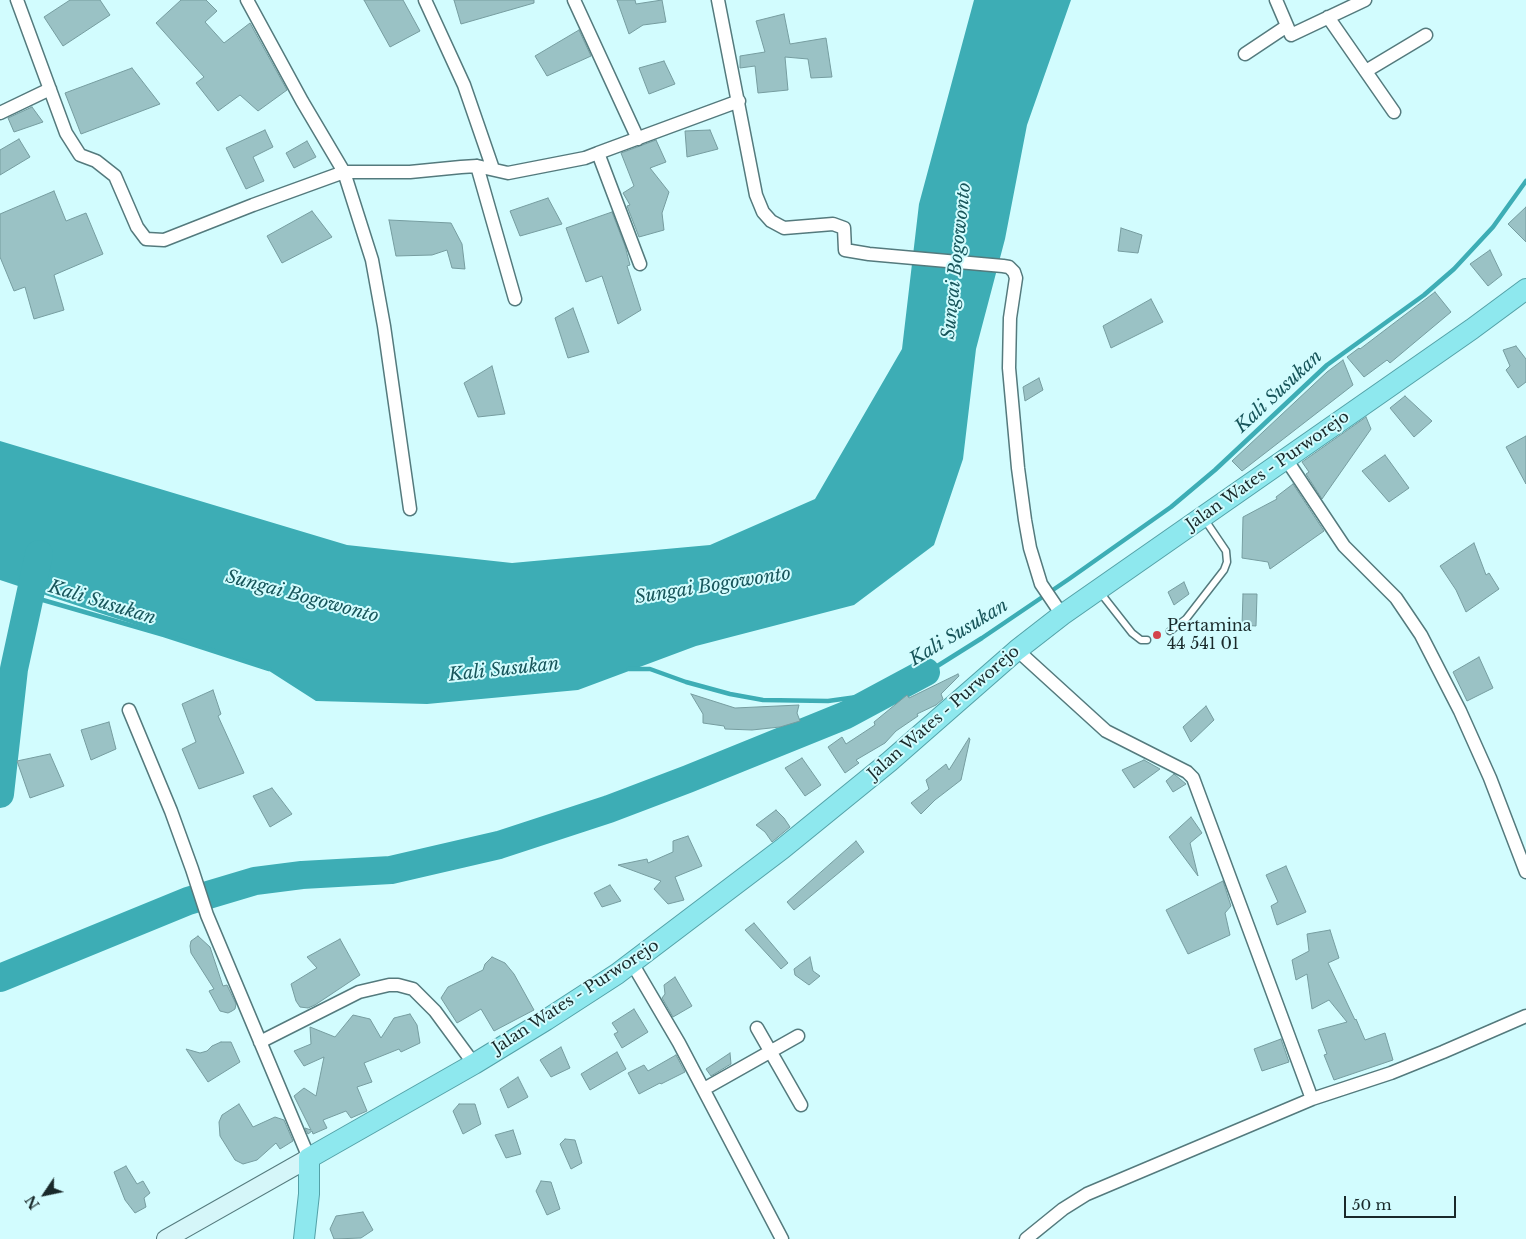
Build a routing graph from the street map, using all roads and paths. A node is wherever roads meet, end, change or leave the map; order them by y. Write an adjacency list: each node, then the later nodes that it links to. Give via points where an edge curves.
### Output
1 (17, 0): 14 (street)
2 (247, 0): 22 (street)
3 (425, 0): 21 (street, via 464,85)
4 (574, 0): 18 (street)
5 (718, 0): 15 (street)
6 (1276, 0): 10 (street)
7 (1365, 0): 8 (street)
8 (1345, 4): 9 (street)
9 (1328, 17): 10 (street, via 1290,35); 13 (street)
10 (1287, 26): 12 (street)
11 (1426, 35): 13 (street)
12 (1245, 54)
13 (1366, 71): 16 (street)
14 (50, 88): 17 (street); 22 (street, via 70,140 80,155 96,161 115,176 137,227 146,239 164,240)
15 (739, 101): 18 (street); 30 (street, via 756,195 771,221 784,228 833,224 844,228 845,250 1003,266 1016,274 1010,318 1010,378 1018,468 1030,548 1040,584)
16 (1394, 112)
17 (0, 113)
18 (638, 138): 19 (street)
19 (598, 153): 21 (street, via 508,173); 23 (street)
20 (477, 166): 21 (street); 22 (street, via 410,172); 25 (street)
21 (493, 169)
22 (344, 172): 27 (street, via 372,260)
23 (640, 264)
24 (1526, 289): 26 (highway, Jalan Wates - Purworejo)
25 (515, 299)
26 (1286, 460): 28 (highway, Jalan Wates - Purworejo); 35 (street, via 1344,546 1396,598 1421,635 1460,711)
27 (410, 509)
28 (1202, 516): 29 (highway, Jalan Wates - Purworejo); 31 (lane, via 1226,551 1227,562 1186,619)
29 (1099, 590): 30 (highway, Jalan Wates - Purworejo); 32 (lane, via 1132,633 1141,640)
30 (1058, 610): 33 (highway, Jalan Wates - Purworejo)
31 (1170, 631)
32 (1147, 640)
33 (1018, 650): 36 (highway, Jalan Wates - Purworejo, via 782,849); 44 (street, via 1106,731 1193,778)
34 (129, 710): 40 (street, via 207,915)
35 (1526, 872)
36 (632, 963): 42 (highway, Jalan Wates - Purworejo); 43 (street)
37 (1526, 1016): 44 (street, via 1400,1069)
38 (757, 1028): 41 (street)
39 (798, 1036): 41 (street)
40 (260, 1042): 42 (street, via 359,992 398,985 413,989 435,1011); 46 (street)
41 (770, 1052): 43 (street); 45 (street)
42 (474, 1064): 46 (highway, Jalan Wates - Purworejo)
43 (704, 1089): 49 (street)
44 (1312, 1099): 50 (street, via 1087,1194)
45 (800, 1105)
46 (309, 1158): 47 (main road); 48 (highway)
47 (166, 1239)
48 (304, 1239)
49 (782, 1239)
50 (1026, 1239)

